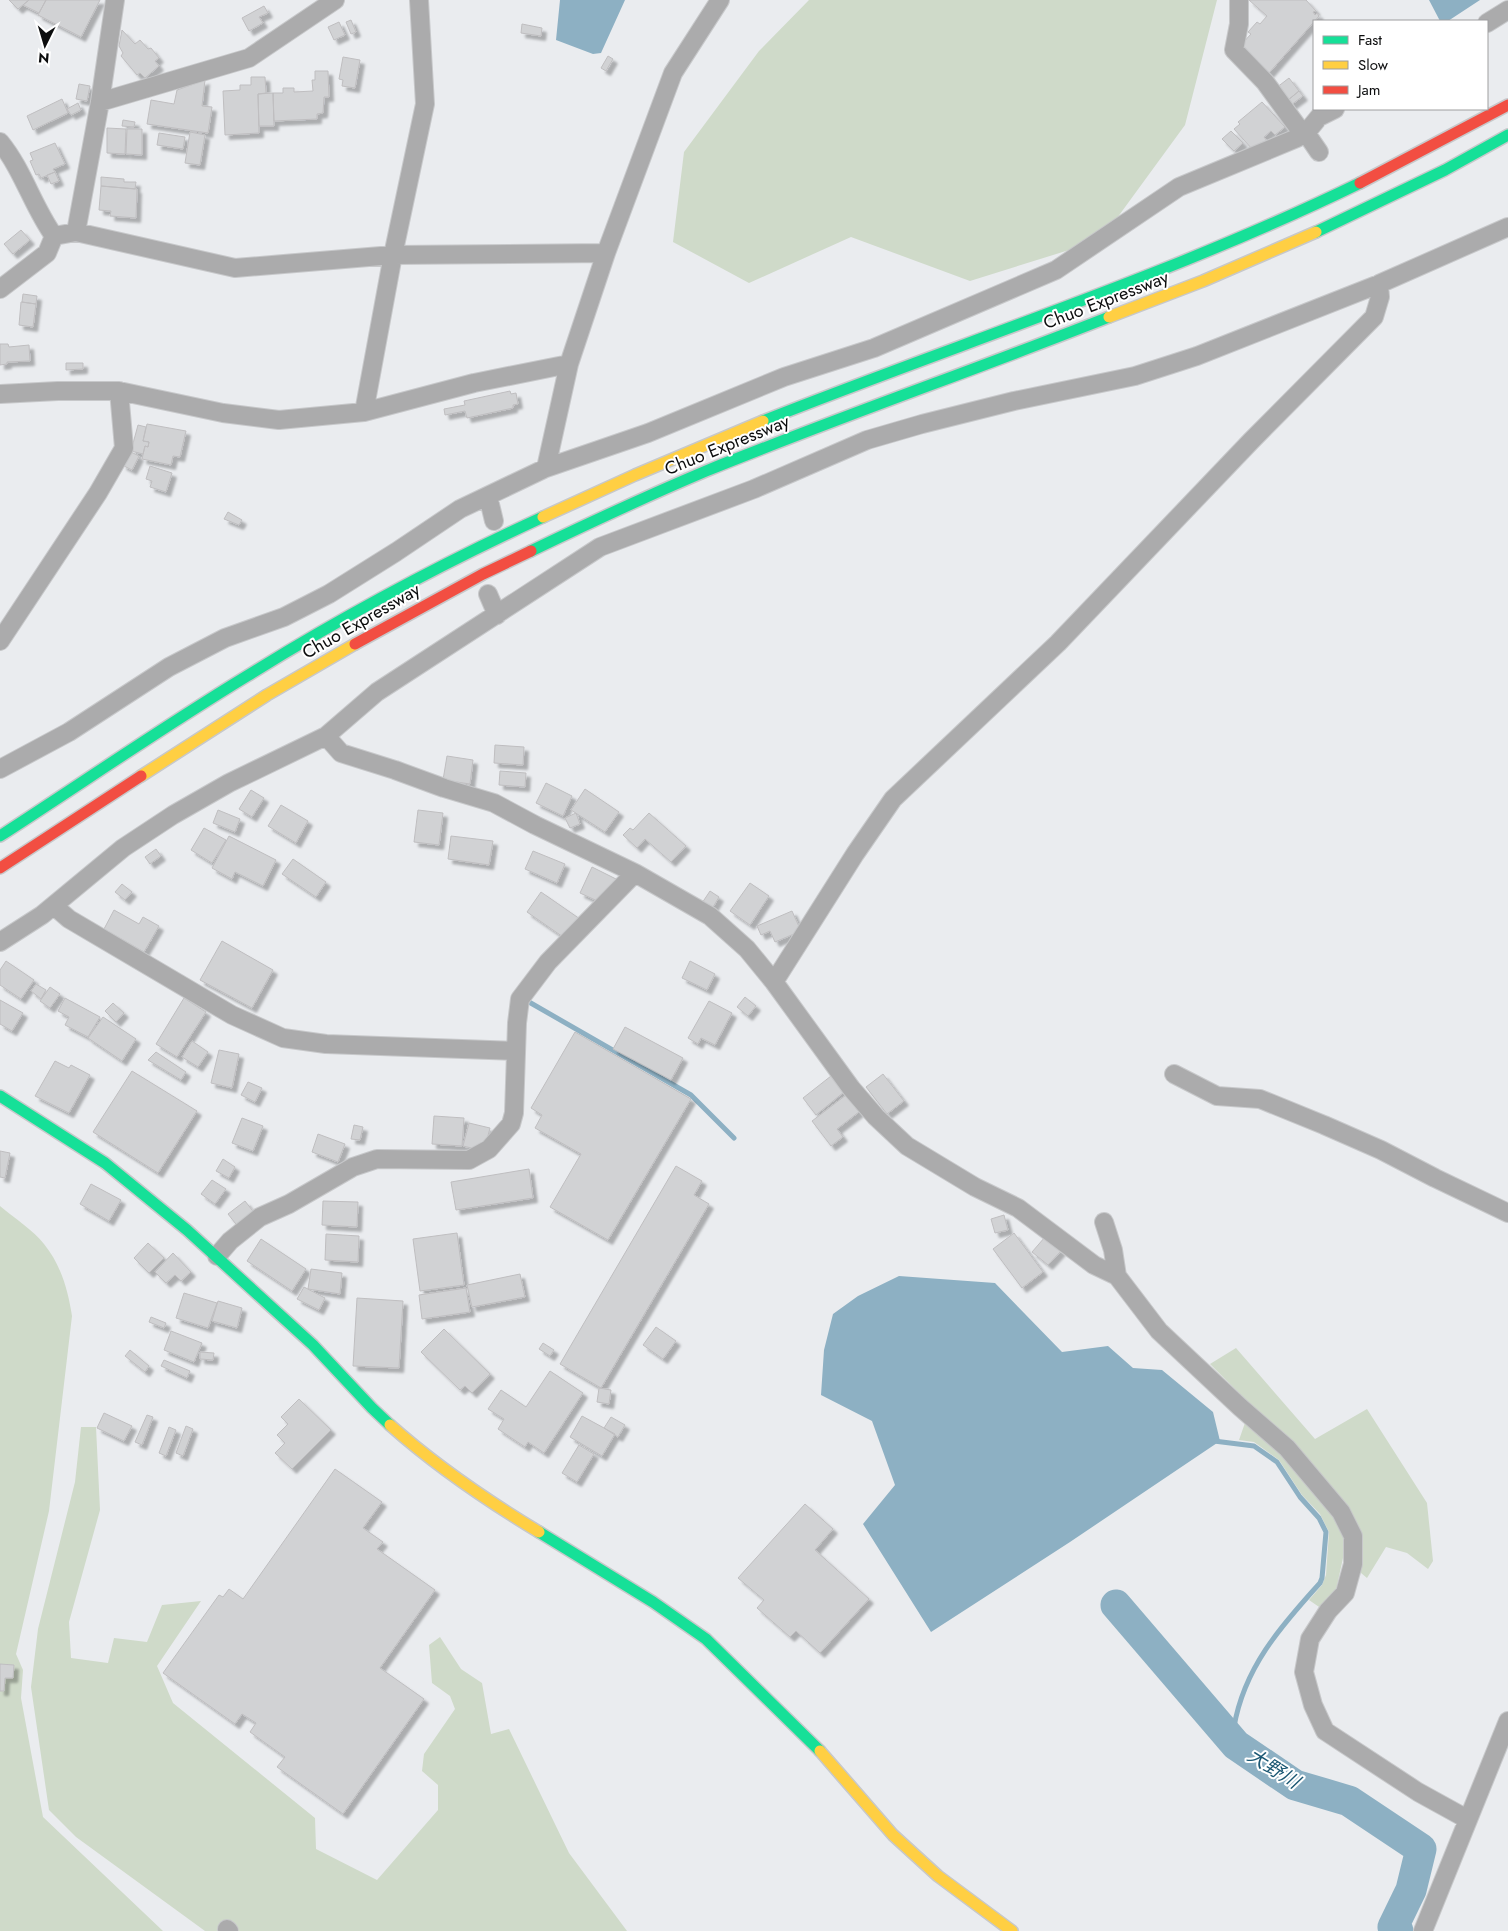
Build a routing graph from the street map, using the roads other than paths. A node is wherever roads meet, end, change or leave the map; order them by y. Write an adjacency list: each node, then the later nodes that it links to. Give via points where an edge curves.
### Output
1 (115, 0): 8 (street)
2 (335, 0): 8 (street, via 249,58)
3 (419, 0): 19 (street, via 425,104)
4 (720, 0): 18 (street, via 673,73)
5 (1239, 0): 11 (street, via 1234,50)
6 (1508, 10): 7 (street)
7 (1488, 22)
8 (100, 102): 16 (street)
9 (1508, 105): 34 (main road, Chuo Expressway, via 1330,197 1192,257 776,416 594,493 475,549 249,674)
10 (1333, 110): 11 (street, via 1319,117)
11 (1306, 133): 14 (street); 26 (street, via 1179,187 1056,270 874,348 784,377 648,433)
12 (1508, 135): 35 (main road, Chuo Expressway, via 1341,221 1203,280 805,432 606,514 390,623 267,695)
13 (0, 142): 17 (street, via 10,155 43,222)
14 (1318, 152)
15 (1508, 228): 20 (street)
16 (76, 232): 17 (street); 19 (street, via 235,268)
17 (54, 236): 21 (street, via 47,253)
18 (606, 253): 19 (street); 22 (street)
19 (393, 255): 25 (street)
20 (1379, 284): 30 (street, via 1197,356 1135,376 1014,401 867,440 754,489 600,547); 39 (street, via 1380,297 1374,317 1058,643 893,798)
21 (0, 289)
22 (569, 364): 25 (street, via 474,383); 26 (street)
23 (119, 391): 24 (street); 25 (street, via 223,413 279,420); 31 (street, via 124,448)
24 (0, 394)
25 (364, 412)
26 (546, 468): 27 (street)
27 (488, 496): 28 (street); 33 (street, via 460,508 329,594 284,617 225,638 169,666 69,732)
28 (494, 521)
29 (488, 594): 30 (street)
30 (497, 614): 32 (street, via 377,692)
31 (0, 642)
32 (326, 736): 36 (street, via 341,753 494,803); 37 (street, via 228,783 173,815 123,848)
33 (0, 769)
34 (0, 836)
35 (0, 868)
36 (635, 873): 39 (street, via 710,916 747,949); 40 (street, via 548,962 520,999)
37 (54, 906): 38 (street); 40 (street, via 69,919 232,1015 283,1038 326,1044)
38 (0, 942)
39 (774, 982): 46 (street, via 851,1088 907,1146 1018,1208 1094,1265)
40 (516, 1051): 45 (street, via 511,1124 489,1149 469,1160 377,1159 353,1167 260,1217 230,1240)
41 (1174, 1074): 43 (street, via 1217,1096 1260,1099 1324,1124)
42 (0, 1096): 45 (main road, via 105,1163)
43 (1508, 1213)
44 (1104, 1222): 46 (street)
45 (218, 1256): 49 (main road, via 313,1345 372,1408 447,1472 706,1638 816,1746 893,1835 938,1876)
46 (1117, 1276): 48 (street, via 1159,1331 1287,1448 1341,1512 1353,1536 1353,1564 1345,1593 1328,1611 1310,1639 1304,1672 1313,1706 1325,1731 1411,1788)
47 (1508, 1721): 48 (street)
48 (1467, 1819): 50 (street)
49 (1012, 1931)
50 (1423, 1931)

